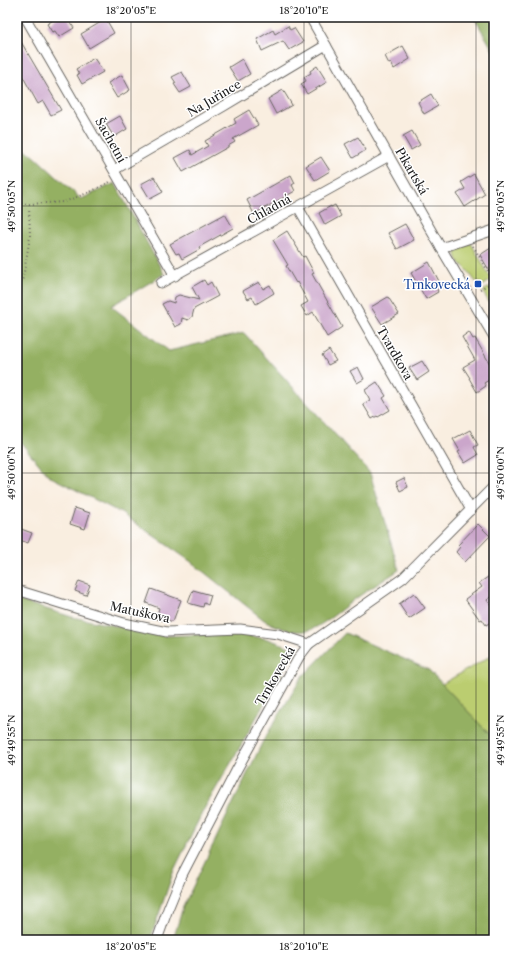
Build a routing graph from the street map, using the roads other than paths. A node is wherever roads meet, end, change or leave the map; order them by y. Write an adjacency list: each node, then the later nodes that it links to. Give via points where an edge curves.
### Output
1 (25, 17): 5 (street, Šachetní)
2 (310, 17): 3 (street, Pikartská)
3 (326, 45): 4 (street, Pikartská); 5 (street, Na Juřince)
4 (389, 156): 6 (street, Chladná); 8 (street, Pikartská)
5 (116, 174): 9 (street, Šachetní)
6 (298, 207): 9 (street, Chladná); 13 (street, Tvardkova)
7 (494, 230): 8 (street)
8 (441, 248): 11 (street, Pikartská)
9 (175, 276): 10 (street, Chladná)
10 (161, 283)
11 (494, 337)
12 (494, 486): 13 (street, Trnkovecká)
13 (471, 510): 15 (street, Trnkovecká, via 403,578)
14 (17, 590): 15 (street, Matuškova, via 124,623 167,632 240,629 278,634)
15 (309, 644): 16 (street, Trnkovecká, via 299,657 236,771 186,868)
16 (157, 940)

